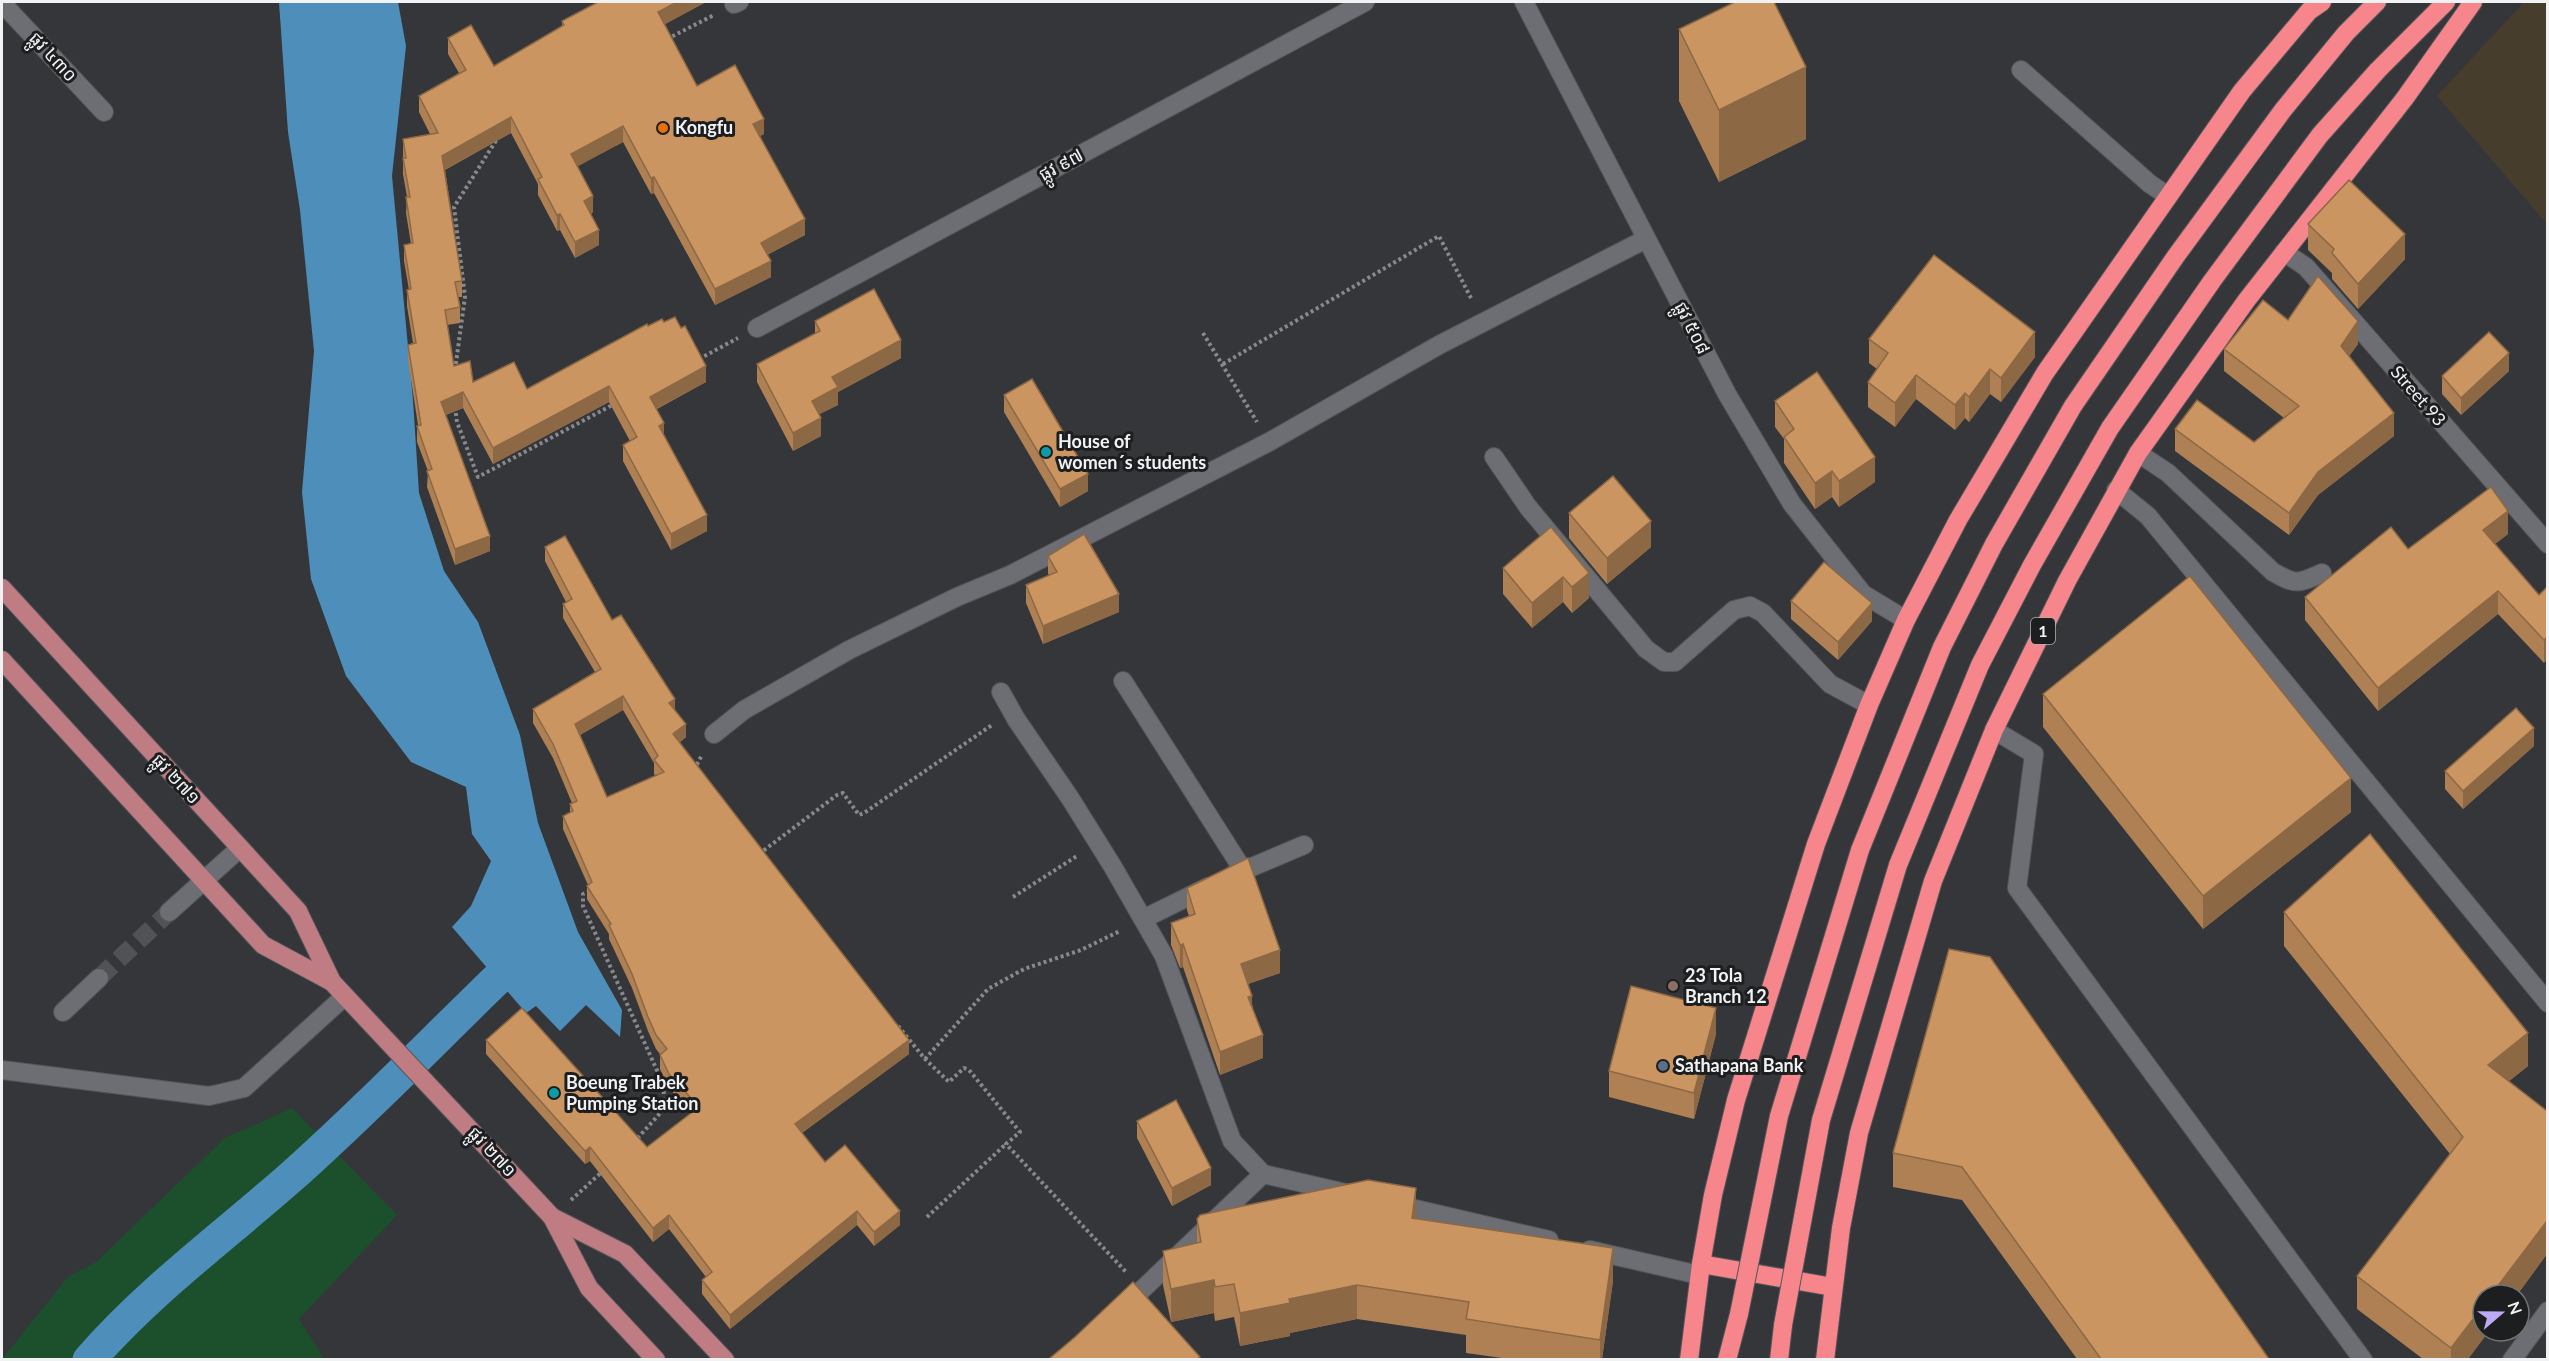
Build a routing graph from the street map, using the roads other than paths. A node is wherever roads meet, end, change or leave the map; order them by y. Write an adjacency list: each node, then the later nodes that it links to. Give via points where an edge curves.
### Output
1 (1365, 2): 13 (street, ផ្លូវ ៩៧)
2 (1524, 2): 11 (street, ផ្លូវ ៥០៨)
3 (2322, 2): 10 (highway, via 2309,11 2242,91)
4 (2377, 2): 43 (highway, bridge, via 2346,33 2283,110 2073,406 1994,544 1942,647 1860,850 1779,1116)
5 (2446, 2): 45 (highway, bridge, via 2320,135 2212,281 2110,428 1980,665 1898,865 1821,1120)
6 (2473, 2): 12 (highway, 1, via 2405,98)
7 (2, 3): 9 (street, ផ្លូវ ៤៣០)
8 (2021, 70): 10 (street)
9 (104, 112)
10 (2168, 196): 20 (highway, via 2045,373 1958,520)
11 (1646, 239): 20 (street, ផ្លូវ ៥០៨, via 1726,394 1792,504 1863,594); 26 (street, via 1429,351 1269,442 1010,575 849,650 744,710)
12 (2284, 252): 14 (highway, 1); 17 (street, Street 93, via 2306,267)
13 (757, 328)
14 (2138, 453): 16 (highway, 1); 18 (street, via 2168,473 2273,572 2301,583)
15 (1494, 457): 24 (street, via 1528,507 1624,623 1646,649 1664,662 1675,662 1734,610 1750,606 1763,613 1830,684)
16 (2116, 490): 25 (highway, 1); 35 (street, via 2148,516)
17 (2547, 544)
18 (2322, 573)
19 (2, 588): 28 (main road, ផ្លូវ ២៧១)
20 (1906, 620): 24 (highway)
21 (2, 660): 30 (main road, ផ្លូវ ២៧១)
22 (1123, 681): 29 (street)
23 (1001, 692): 32 (street)
24 (1869, 705): 40 (highway, via 1816,844 1736,1100)
25 (1994, 730): 41 (highway, 1, via 1934,881 1859,1133); 54 (street, via 2034,754 2017,888)
26 (714, 734)
27 (1304, 845): 29 (street)
28 (240, 848): 30 (street); 34 (main road, ផ្លូវ ២៧១, via 298,911)
29 (1243, 870): 32 (street)
30 (204, 882): 31 (street); 34 (main road, ផ្លូវ ២៧១, via 262,945)
31 (169, 912)
32 (1143, 919): 38 (street, via 1164,956 1232,1141)
33 (99, 978): 36 (street)
34 (345, 996): 37 (street, via 244,1088 209,1096); 39 (main road, ផ្លូវ ២៧១)
35 (2547, 1003)
36 (63, 1011)
37 (2, 1070)
38 (1263, 1174): 40 (street, via 1567,1244); 44 (street)
39 (552, 1217): 46 (main road, ផ្លូវ ២៧១, via 589,1288); 47 (main road, ផ្លូវ ២៧១, via 625,1254)
40 (1700, 1270): 41 (highway); 48 (highway)
41 (1833, 1287): 53 (highway, 1)
42 (2547, 1311): 55 (street)
43 (1739, 1314): 49 (highway); 50 (highway)
44 (1109, 1321)
45 (1783, 1325): 51 (highway); 52 (highway)
46 (657, 1359)
47 (725, 1359)
48 (1689, 1359)
49 (1727, 1359)
50 (1736, 1359)
51 (1779, 1359)
52 (1785, 1359)
53 (1825, 1359)
54 (2363, 1359)
55 (2512, 1359)

